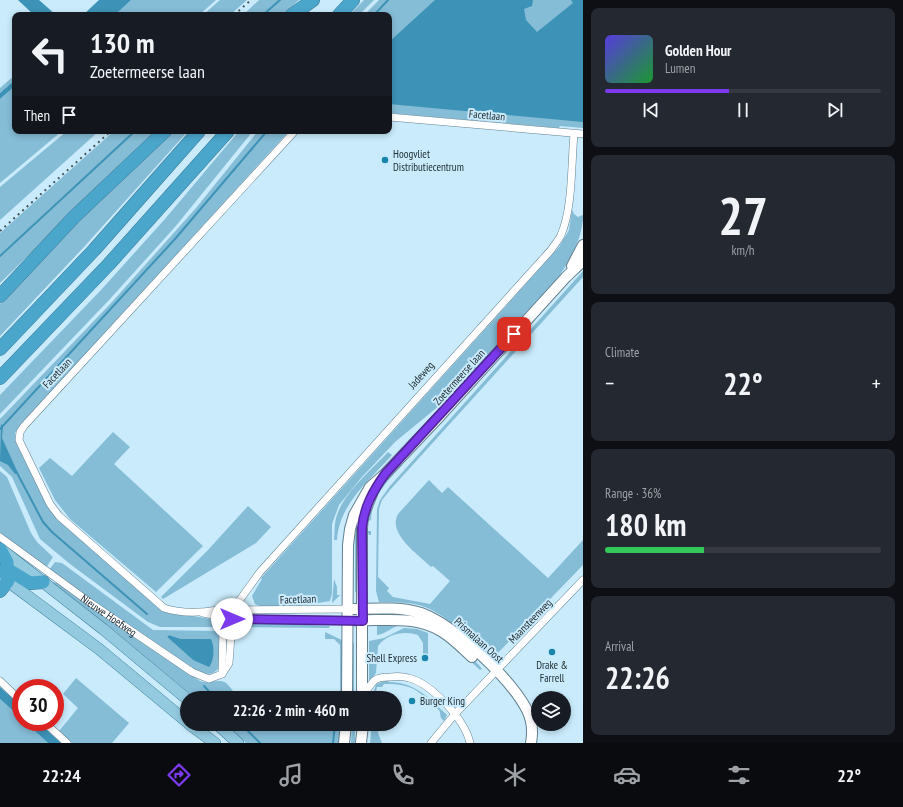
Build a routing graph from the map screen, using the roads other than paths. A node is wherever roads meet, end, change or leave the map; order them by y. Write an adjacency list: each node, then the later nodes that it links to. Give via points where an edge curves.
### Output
1 (313, 0): 4 (highway)
2 (321, 0): 5 (highway)
3 (353, 0): 6 (highway)
4 (296, 12)
5 (310, 12)
6 (342, 12)
7 (392, 117): 12 (street, Facetlaan)
8 (162, 134): 17 (highway, via 74,217)
9 (197, 134): 18 (highway)
10 (225, 134): 19 (highway, via 104,269)
11 (292, 134): 28 (street, Facetlaan, via 26,423 18,436 50,504 68,525 164,608)
12 (574, 134): 13 (street, Facetlaan); 27 (street, Jadeweg, via 566,222 561,236 551,250 266,566)
13 (583, 134)
14 (583, 245): 16 (street, Zoetermeerse laan)
15 (583, 261): 16 (street, Zoetermeerse laan)
16 (566, 277): 20 (street, Zoetermeerse laan)
17 (0, 296)
18 (0, 349)
19 (0, 378)
20 (385, 474): 25 (street, Zoetermeerse laan, via 367,491 354,515 350,529); 26 (street, Zoetermeerse laan, via 374,490 363,516)
21 (0, 537): 23 (street, Nieuwe Hoefweg)
22 (3, 566): 23 (highway, via 17,574)
23 (37, 579): 29 (street, Nieuwe Hoefweg, via 192,672 209,679 222,674 229,663); 38 (main road, Nieuwe Hoefweg, via 103,629); 40 (main road, Nieuwe Hoefweg, via 34,601 99,649)
24 (583, 580): 32 (street, Maansteenweg)
25 (348, 609): 26 (street, Prismalaan Oost); 27 (street, Facetlaan); 30 (street, Zoetermeerse laan)
26 (362, 609): 31 (street, Zoetermeerse laan); 32 (street, Prismalaan Oost, via 403,610 431,617 458,635)
27 (233, 610): 28 (street, Facetlaan); 29 (street)
28 (201, 613): 29 (street, Facetlaan)
29 (229, 619): 30 (street, Facetlaan)
30 (348, 620): 31 (street, Prismalaan Oost); 34 (street, Zoetermeerse laan)
31 (363, 621): 32 (street, Prismalaan Oost, via 403,620 429,625 453,640); 35 (street, Zoetermeerse laan)
32 (494, 674): 39 (street, Maansteenweg); 53 (street, Prismalaan Oost, via 521,700 531,721)
33 (0, 681): 37 (street)
34 (347, 691)
35 (362, 691)
36 (367, 691): 39 (street, via 375,680 400,676 428,688)
37 (12, 692)
38 (180, 693)
39 (455, 714): 51 (street, Maansteenweg); 52 (street, via 468,734)
40 (180, 716)
41 (54, 731): 46 (street)
42 (199, 731): 47 (main road)
43 (225, 731): 48 (main road)
44 (345, 731): 49 (street)
45 (362, 731): 50 (street)
46 (67, 743)
47 (215, 743)
48 (238, 743)
49 (344, 743)
50 (361, 743)
51 (431, 743)
52 (470, 743)
53 (531, 743)

